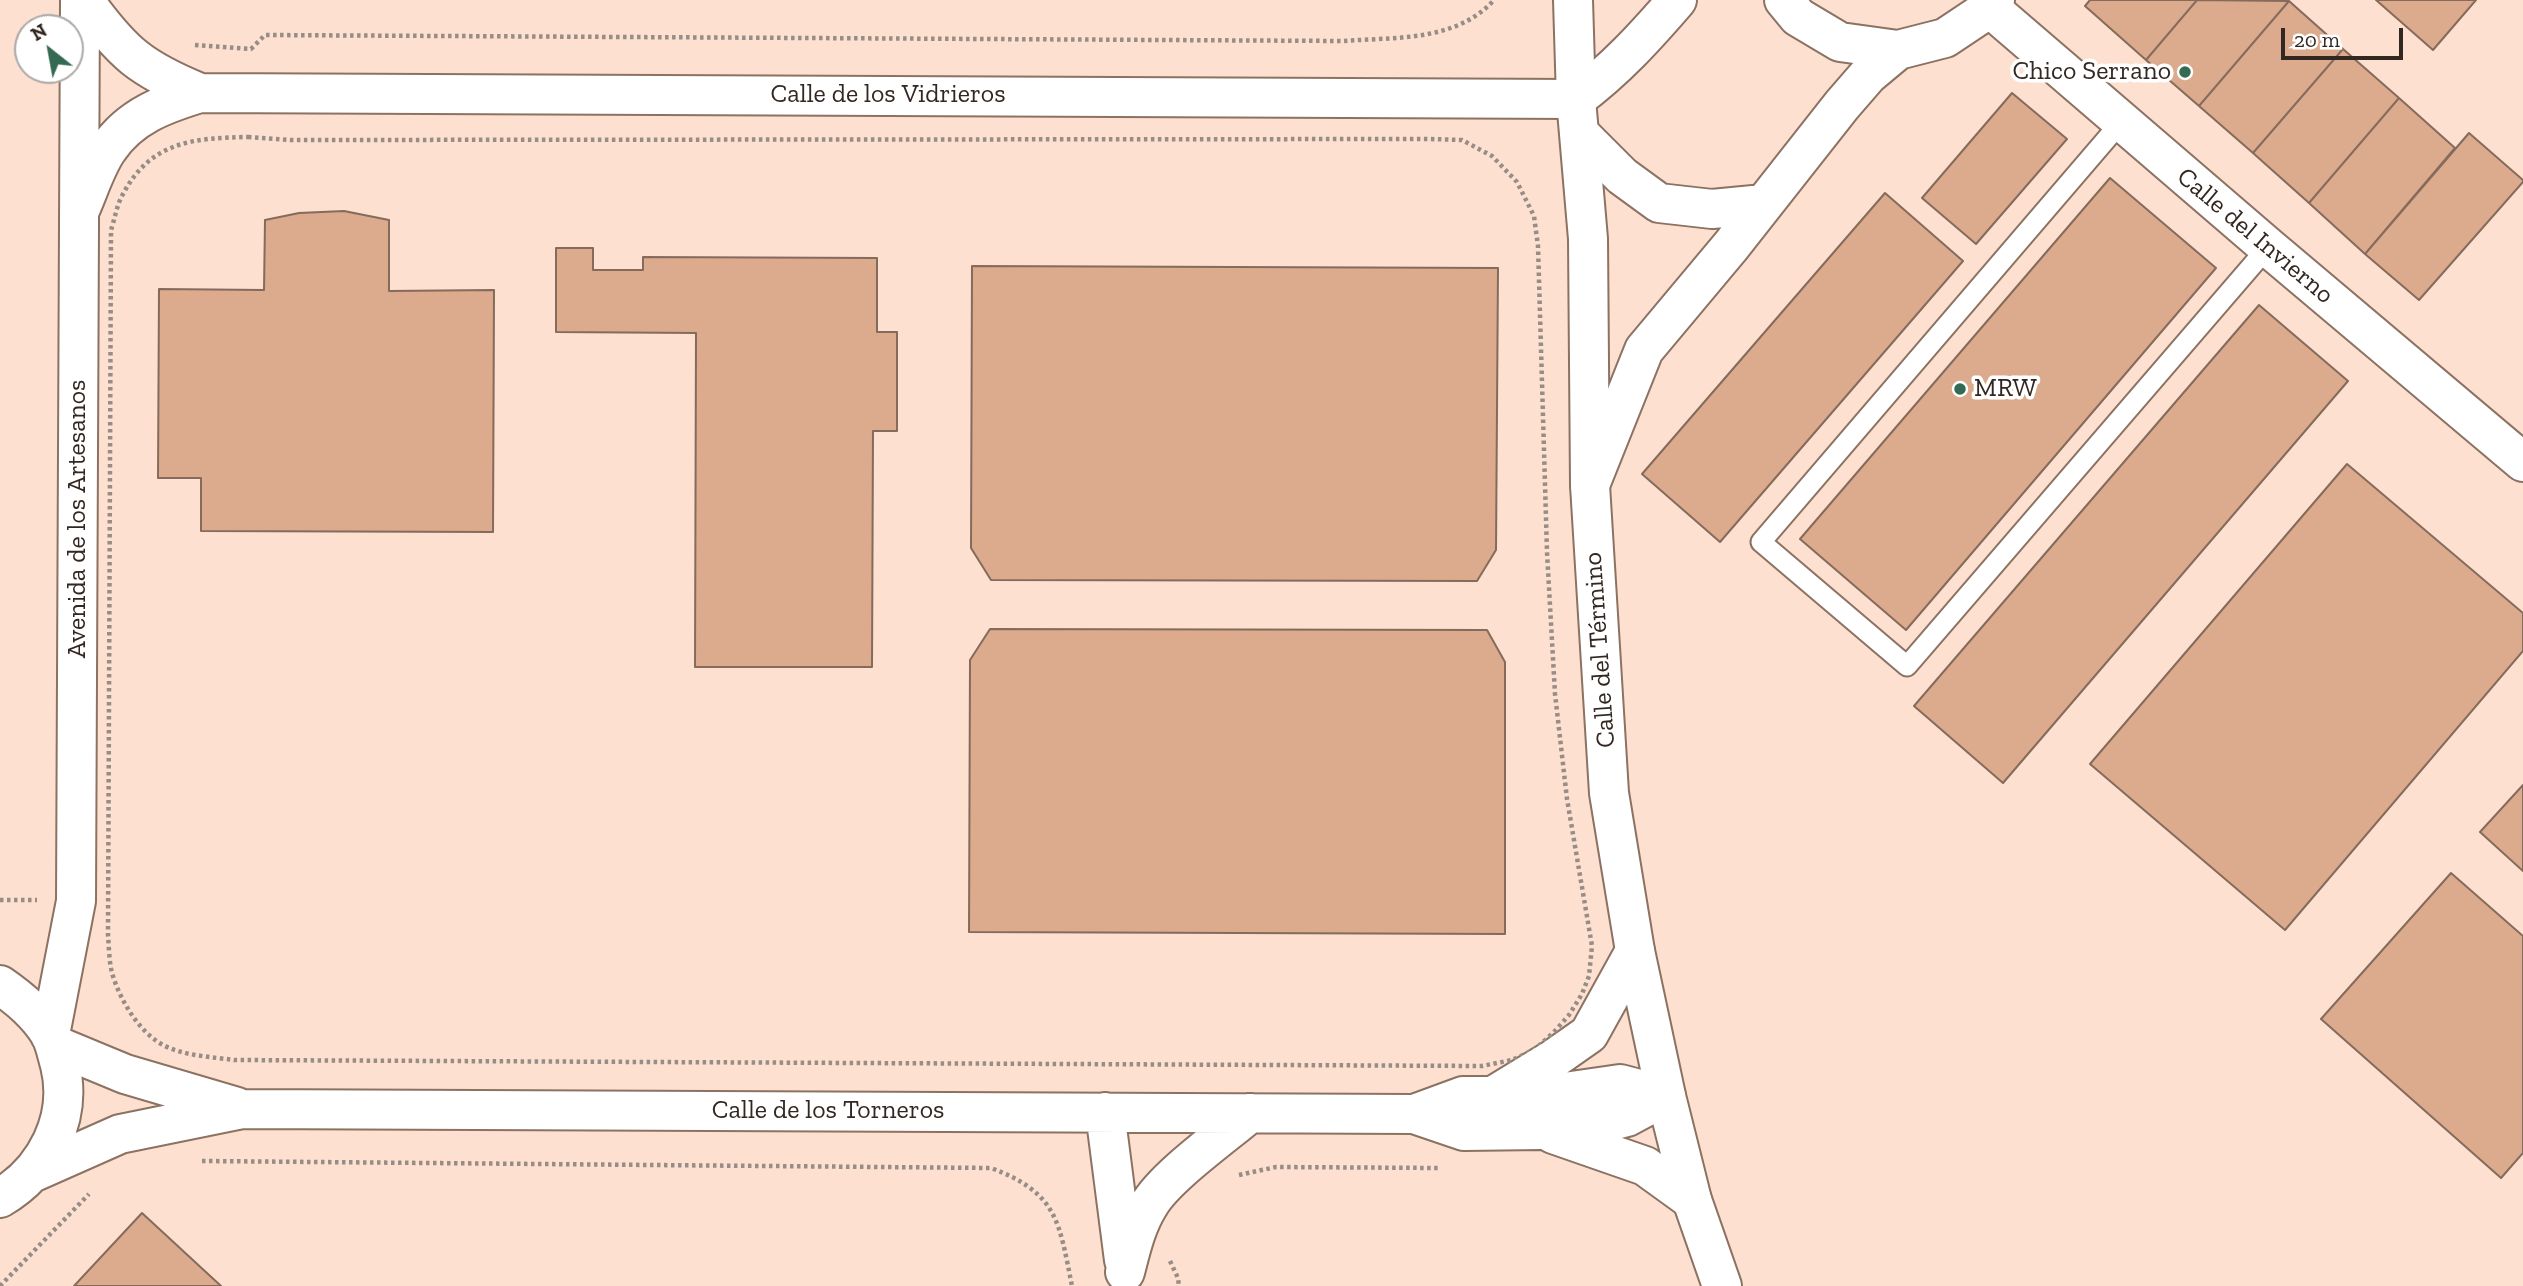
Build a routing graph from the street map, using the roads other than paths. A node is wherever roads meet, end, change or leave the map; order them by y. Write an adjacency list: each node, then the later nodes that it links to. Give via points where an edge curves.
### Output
1 (82, 0): 7 (street, Calle de los Vidrieros, via 134,60); 11 (street, Avenida de los Artesanos)
2 (1573, 0): 8 (street, Calle del Término)
3 (1677, 0): 8 (street, via 1608,75)
4 (1784, 0): 6 (street, via 1798,17 1840,42)
5 (1992, 4): 6 (street, via 1945,38); 9 (street, Calle del Invierno)
6 (1898, 50): 10 (street, via 1859,85)
7 (200, 93): 8 (street, Calle de los Vidrieros); 11 (street, Calle de los Vidrieros, via 163,104 133,121 107,150)
8 (1578, 117): 10 (street, via 1622,176 1659,202 1712,209); 14 (street, Calle del Término, via 1588,239)
9 (2122, 121): 12 (street, Calle del Invierno); 12 (lane, via 1761,542 1907,666)
10 (1764, 204): 14 (street, via 1644,350)
11 (80, 209): 17 (street, Avenida de los Artesanos, via 76,901)
12 (2267, 247): 13 (street, Calle del Invierno)
13 (2523, 462)
14 (1590, 485): 15 (street, Calle del Término, via 1609,793)
15 (1635, 951): 18 (street, Calle de los Torneros, via 1589,1034); 19 (street, Calle del Término)
16 (0, 985): 17 (street, via 27,1004)
17 (53, 1040): 20 (street, Calle de los Torneros, via 125,1074); 25 (street, via 63,1078 62,1113 52,1145)
18 (1493, 1096): 19 (street, Calle de los Torneros, via 1537,1096 1620,1084); 23 (street, Calle de los Torneros, via 1463,1096)
19 (1666, 1096): 24 (street, Calle de los Torneros, via 1627,1118); 27 (street, Calle del Término)
20 (243, 1109): 21 (street, Calle de los Torneros); 25 (street, Calle de los Torneros, via 120,1134)
21 (1105, 1112): 22 (street, Calle de los Torneros); 28 (street)
22 (1250, 1114): 23 (street, Calle de los Torneros); 28 (street, via 1150,1203 1135,1234)
23 (1414, 1114): 24 (street, Calle de los Torneros, via 1464,1131)
24 (1541, 1130): 27 (street, Calle de los Torneros, via 1645,1166)
25 (32, 1173): 26 (street)
26 (0, 1198)
27 (1692, 1200): 29 (street, Calle del Término)
28 (1126, 1279)
29 (1722, 1286)

